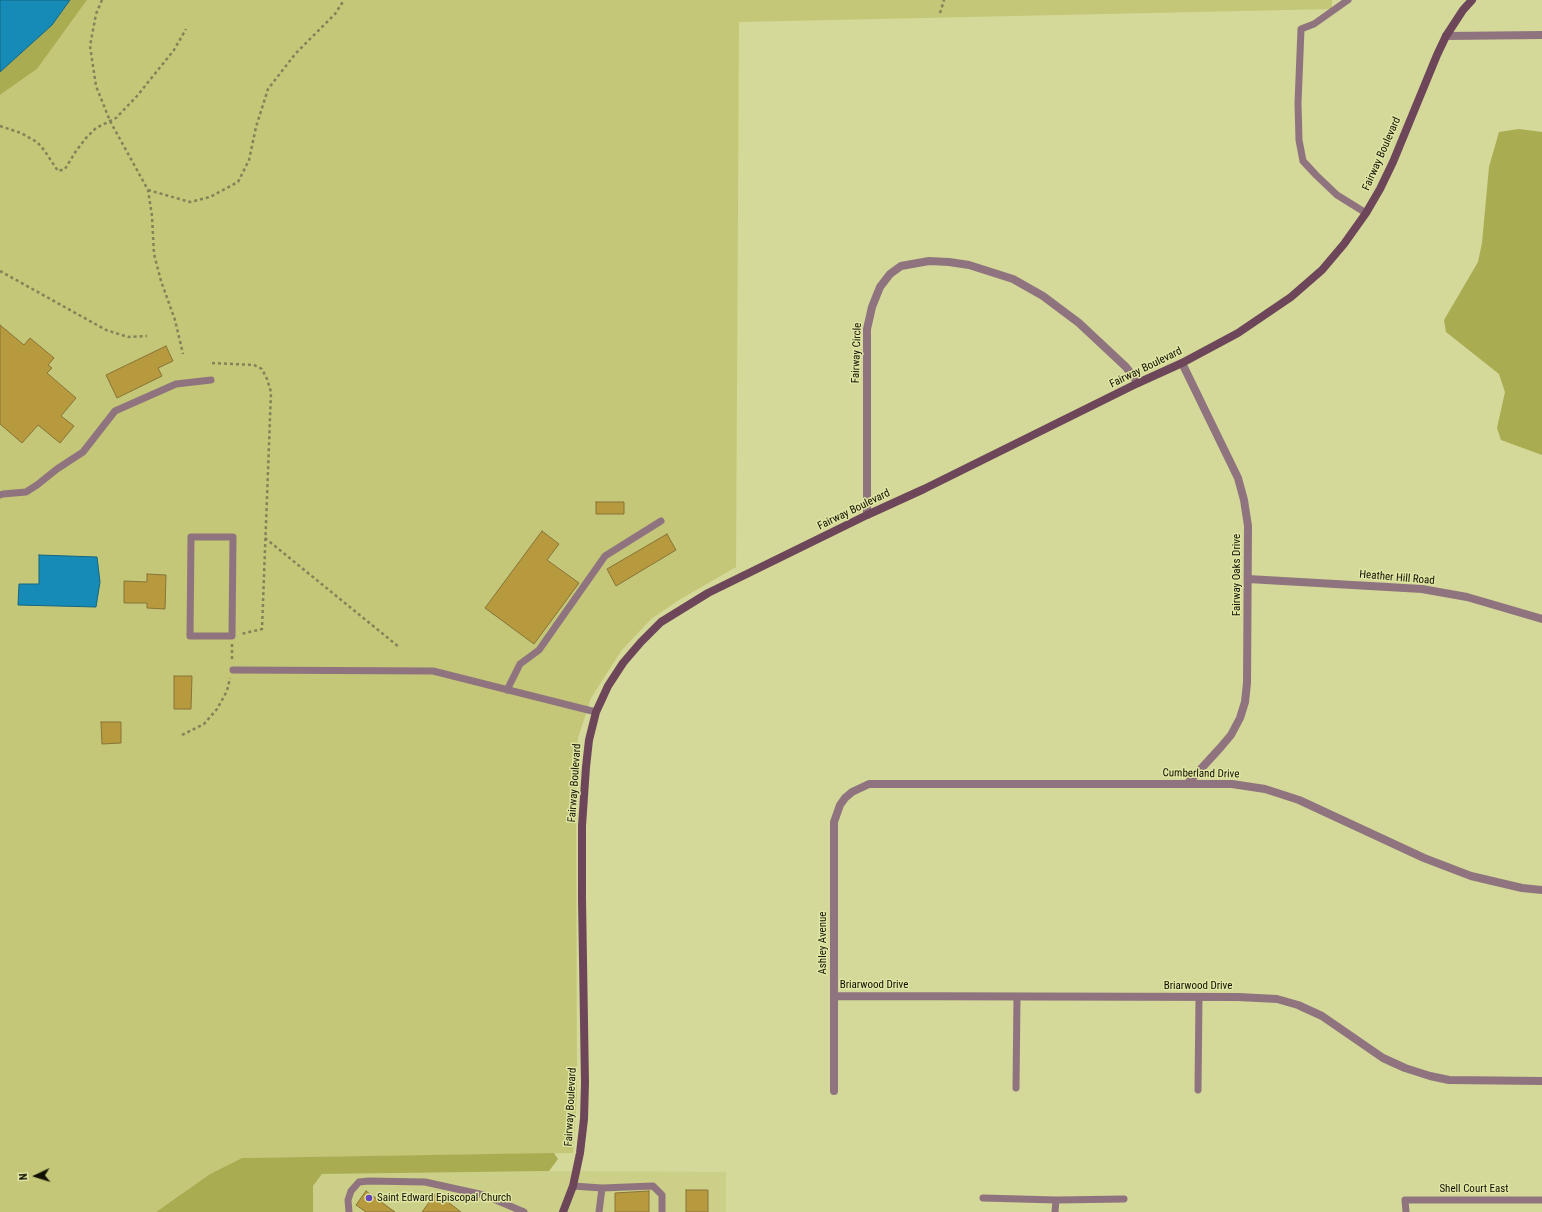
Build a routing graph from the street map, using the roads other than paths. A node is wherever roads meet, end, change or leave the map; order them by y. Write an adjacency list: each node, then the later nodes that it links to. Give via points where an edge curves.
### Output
1 (1348, 0): 5 (lane, via 1314,24 1301,29 1299,140 1303,161 1336,195)
2 (1472, 0): 4 (street, Fairway Boulevard)
3 (1542, 35): 4 (street)
4 (1446, 36): 5 (street, Fairway Boulevard, via 1429,71 1393,162)
5 (1366, 213): 6 (street, Fairway Boulevard, via 1322,270 1291,297 1238,334)
6 (1182, 363): 8 (street, Fairway Boulevard); 12 (street, Fairway Oaks Drive, via 1238,478 1248,526)
7 (210, 380): 9 (lane, via 176,384 115,411 83,452 26,492)
8 (1138, 383): 10 (street, Fairway Boulevard); 10 (street, Fairway Circle, via 1126,367 1079,323 1043,296 1013,279 969,265 949,262 930,261 901,266 890,274 880,287 867,329)
9 (0, 495)
10 (867, 515): 17 (street, Fairway Boulevard, via 718,588 661,622 623,663 608,686)
11 (661, 521): 16 (lane, via 605,556 539,650 520,664)
12 (1248, 579): 13 (street, Heather Hill Road, via 1422,589 1467,597); 18 (street, Fairway Oaks Drive, via 1247,683 1240,718 1220,748)
13 (1542, 618)
14 (232, 636): 14 (lane, via 233,537 191,537 190,636)
15 (232, 670): 16 (lane, via 433,671)
16 (507, 690): 17 (lane)
17 (596, 712): 28 (street, Fairway Boulevard, via 589,740 583,811 585,1083 584,1119)
18 (1188, 783): 19 (street, Cumberland Drive, via 879,783 860,787); 20 (street, Cumberland Drive, via 1232,784 1265,789 1299,800 1424,858 1471,876)
19 (845, 798): 21 (street, Ashley Avenue, via 836,814 834,831)
20 (1542, 890)
21 (834, 996): 22 (street, Briarwood Drive); 27 (street, Ashley Avenue)
22 (1017, 997): 23 (street, Briarwood Drive); 25 (lane)
23 (1199, 997): 24 (street, Briarwood Drive, via 1253,997 1298,1005 1322,1016 1383,1058 1430,1076 1469,1081); 26 (lane)
24 (1542, 1081)
25 (1016, 1088)
26 (1198, 1090)
27 (834, 1092)
28 (573, 1186): 29 (lane); 36 (street, Fairway Boulevard)
29 (602, 1188): 37 (lane); 38 (lane, via 653,1186 662,1195)
30 (983, 1198): 32 (lane)
31 (1124, 1199): 32 (lane)
32 (1056, 1200): 39 (lane)
33 (1542, 1200): 40 (lane, Shell Court East, via 1406,1200)
34 (349, 1212): 35 (lane, via 348,1200 351,1191 360,1182 368,1181 424,1182 484,1195)
35 (524, 1212)
36 (564, 1212)
37 (599, 1212)
38 (662, 1212)
39 (1055, 1212)
40 (1406, 1212)

